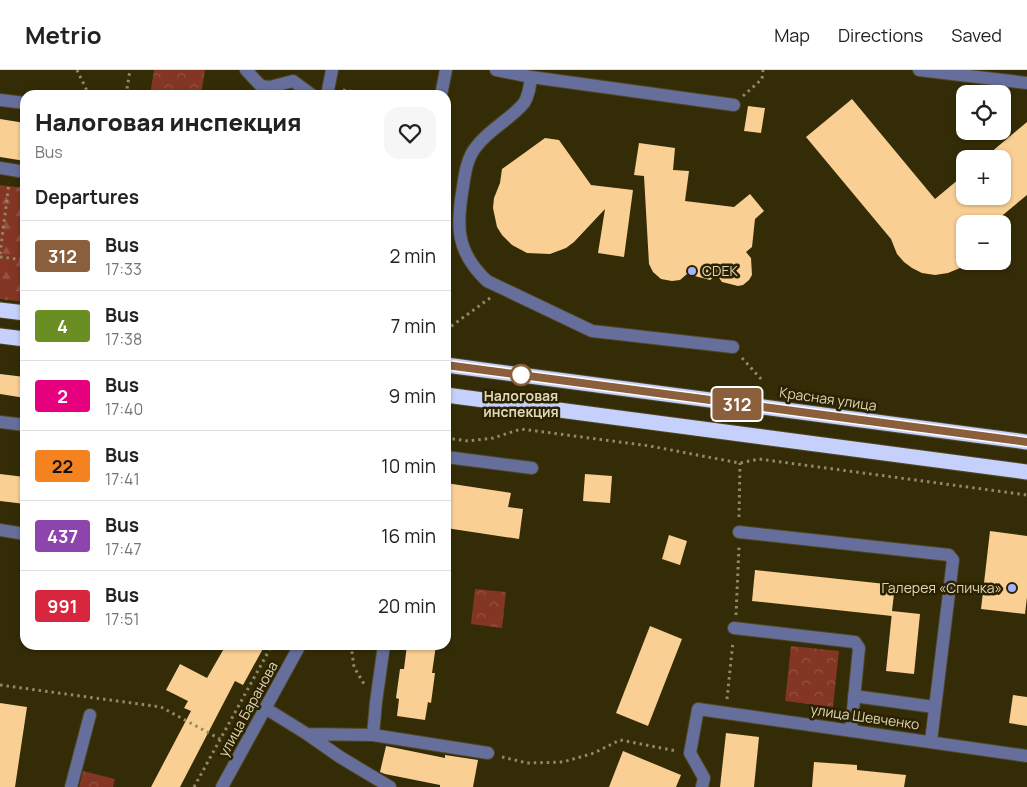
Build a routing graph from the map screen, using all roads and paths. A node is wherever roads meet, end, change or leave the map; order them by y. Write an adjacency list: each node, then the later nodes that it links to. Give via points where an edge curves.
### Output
1 (76, 70): 11 (path)
2 (130, 70): 12 (path)
3 (246, 70): 13 (street, via 261,86 293,81)
4 (332, 70): 14 (street)
5 (446, 70): 15 (street)
6 (496, 70): 9 (street)
7 (763, 70): 18 (path, via 762,79)
8 (919, 70): 10 (street)
9 (531, 77): 18 (street); 23 (street, via 530,91 524,103 475,148 468,162 460,203 458,229 465,252 487,281)
10 (1027, 83)
11 (86, 90)
12 (127, 90)
13 (305, 90)
14 (328, 90)
15 (442, 90)
16 (0, 100): 17 (street)
17 (20, 102)
18 (734, 105)
19 (5, 169): 20 (street); 21 (path)
20 (20, 171)
21 (0, 256): 22 (path)
22 (20, 259)
23 (503, 288): 26 (path); 29 (street, via 592,332)
24 (0, 310): 25 (highway)
25 (20, 312)
26 (451, 326)
27 (0, 336): 28 (highway)
28 (20, 338)
29 (733, 347): 31 (path)
30 (451, 366): 36 (highway, Красная улица)
31 (762, 380)
32 (451, 396): 40 (highway)
33 (0, 422): 34 (street)
34 (20, 424)
35 (451, 439): 38 (path, via 468,441 493,438 521,429 650,446)
36 (1027, 442)
37 (451, 458): 39 (street)
38 (740, 463): 41 (path, via 758,459); 43 (path)
39 (532, 468)
40 (1027, 472)
41 (1027, 495)
42 (0, 530): 44 (street)
43 (739, 532): 45 (path); 53 (street, via 951,557)
44 (20, 533)
45 (734, 628): 51 (street, via 856,642 859,648); 55 (path)
46 (269, 650): 60 (path)
47 (297, 650): 54 (street, улица Баранова)
48 (352, 650): 52 (path, via 354,667)
49 (383, 650): 52 (street)
50 (0, 685): 60 (path, via 161,707)
51 (854, 696): 53 (street); 57 (street)
52 (376, 702): 59 (street)
53 (934, 707): 61 (street)
54 (265, 708): 58 (street); 67 (street, улица Баранова)
55 (726, 712): 57 (street, улица Шевченко); 62 (street, улица Шевченко, via 698,709)
56 (90, 715): 65 (street)
57 (851, 730): 61 (street, улица Шевченко)
58 (307, 734): 59 (street); 68 (street)
59 (373, 735): 63 (street)
60 (220, 739): 66 (path)
61 (931, 741): 64 (street, улица Шевченко)
62 (690, 753): 63 (path, via 620,740 594,753 563,762 526,763); 69 (street, via 704,778)
63 (488, 754)
64 (1027, 756)
65 (71, 787)
66 (194, 787)
67 (222, 787)
68 (390, 787)
69 (702, 787)

